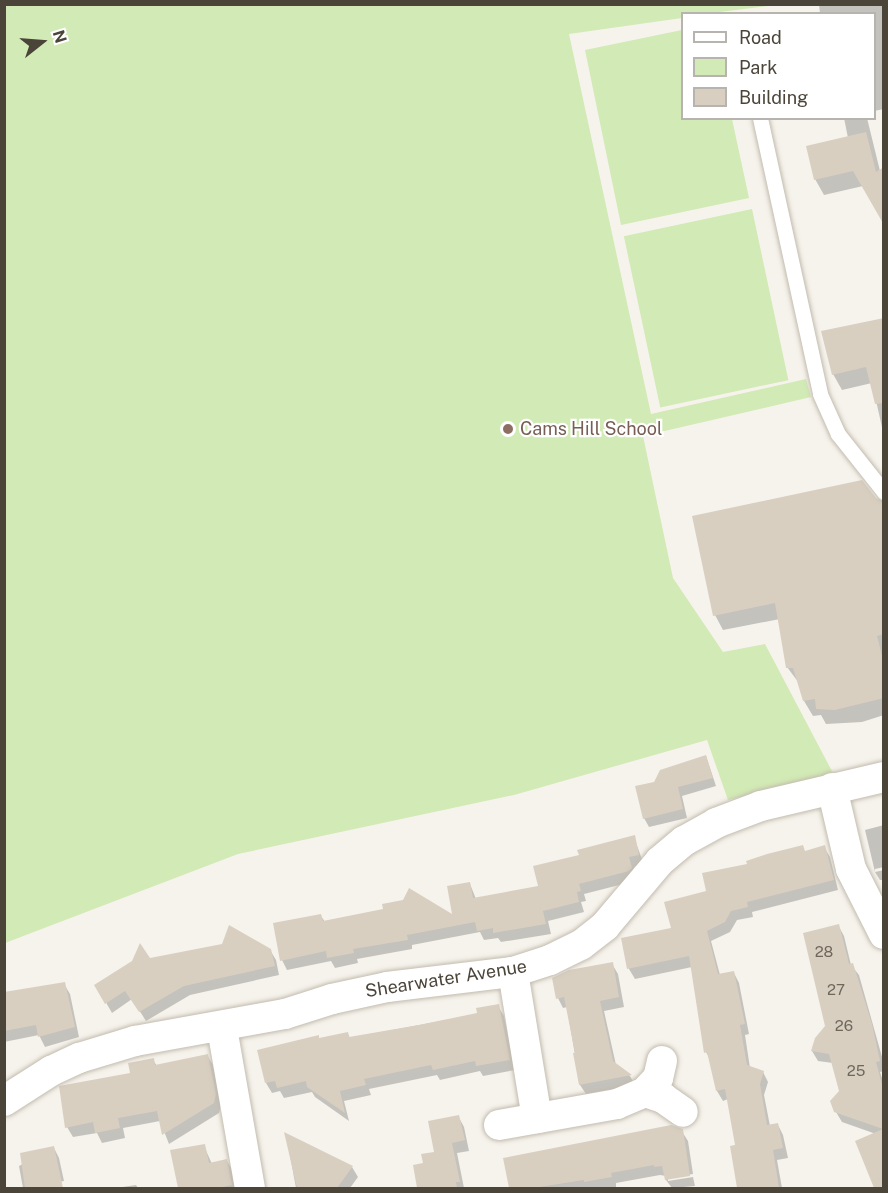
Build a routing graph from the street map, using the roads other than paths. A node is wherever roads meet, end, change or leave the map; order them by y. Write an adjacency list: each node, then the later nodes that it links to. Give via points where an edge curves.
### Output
1 (760, 120): 2 (lane, via 820,394 838,434)
2 (884, 492)
3 (884, 777): 4 (street, Shearwater Avenue)
4 (832, 788): 5 (street, via 851,869); 6 (street, Shearwater Avenue, via 716,823 684,841 660,861 605,926 581,945)
5 (884, 934)
6 (513, 972): 7 (street, Shearwater Avenue, via 387,987); 12 (street)
7 (222, 1028): 10 (street, Shearwater Avenue, via 135,1041 79,1058); 14 (street)
8 (662, 1061): 9 (street, via 658,1078)
9 (645, 1092): 11 (street, via 663,1098); 12 (street, via 617,1104)
10 (4, 1101)
11 (683, 1112)
12 (537, 1118): 13 (street)
13 (499, 1125)
14 (250, 1188)

